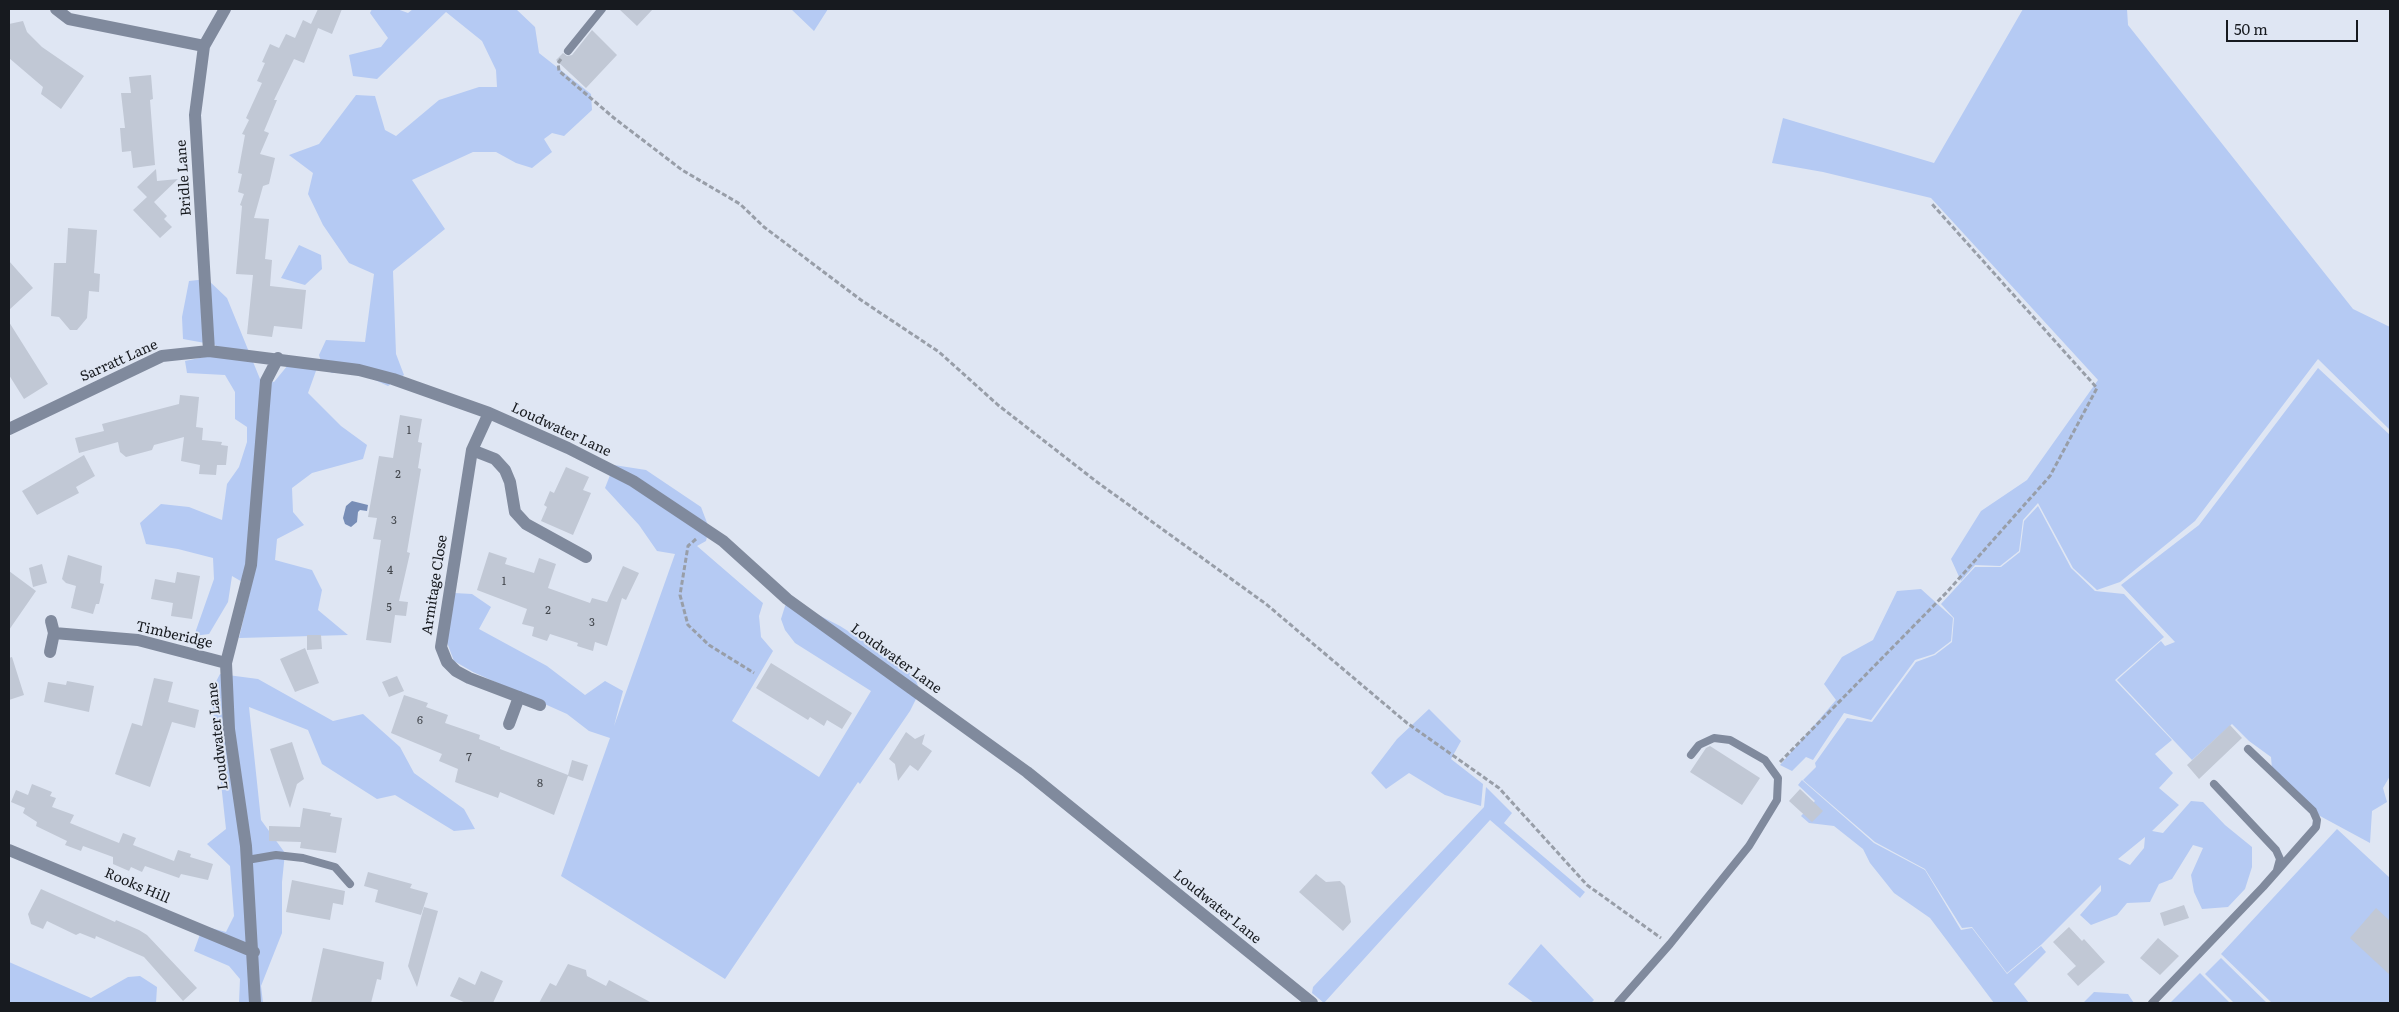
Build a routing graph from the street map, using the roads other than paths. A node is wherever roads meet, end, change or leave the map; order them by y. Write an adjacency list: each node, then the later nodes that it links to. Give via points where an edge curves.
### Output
1 (56, 9): 4 (street, via 69,19)
2 (225, 9): 4 (street, Bridle Lane)
3 (602, 9): 5 (lane)
4 (204, 46): 6 (street, Bridle Lane, via 195,115)
5 (568, 51)
6 (209, 351): 7 (street, Sarratt Lane); 9 (street, Sarratt Lane, via 162,356)
7 (278, 358): 8 (street, Loudwater Lane, via 359,370 394,379); 13 (street, Loudwater Lane, via 266,381 251,565)
8 (489, 413): 10 (street, Armitage Close); 26 (street, Loudwater Lane, via 633,481 723,541 787,599 1027,772)
9 (9, 429)
10 (472, 450): 11 (street, via 496,459 505,470 515,512 526,524); 14 (street, Armitage Close, via 441,647 447,662 456,671)
11 (586, 557)
12 (50, 652): 13 (street, Timberidge, via 53,627 138,640)
13 (226, 663): 21 (street, Loudwater Lane, via 230,729)
14 (519, 697): 15 (street, Armitage Close); 16 (street)
15 (540, 705)
16 (509, 724)
17 (2248, 749): 22 (lane, via 2313,811 2317,820 2316,827)
18 (1691, 755): 27 (lane, via 1699,745 1714,738 1730,740 1765,760 1778,778 1777,800 1749,846)
19 (2214, 784): 22 (lane, via 2276,850 2280,859)
20 (9, 850): 24 (street, Rooks Hill)
21 (248, 860): 23 (lane, via 276,855 303,858 335,867); 24 (street, Loudwater Lane)
22 (2277, 872): 28 (lane)
23 (350, 884)
24 (254, 952): 25 (street, Loudwater Lane)
25 (255, 1003)
26 (1312, 1003)
27 (1618, 1003)
28 (2152, 1003)

